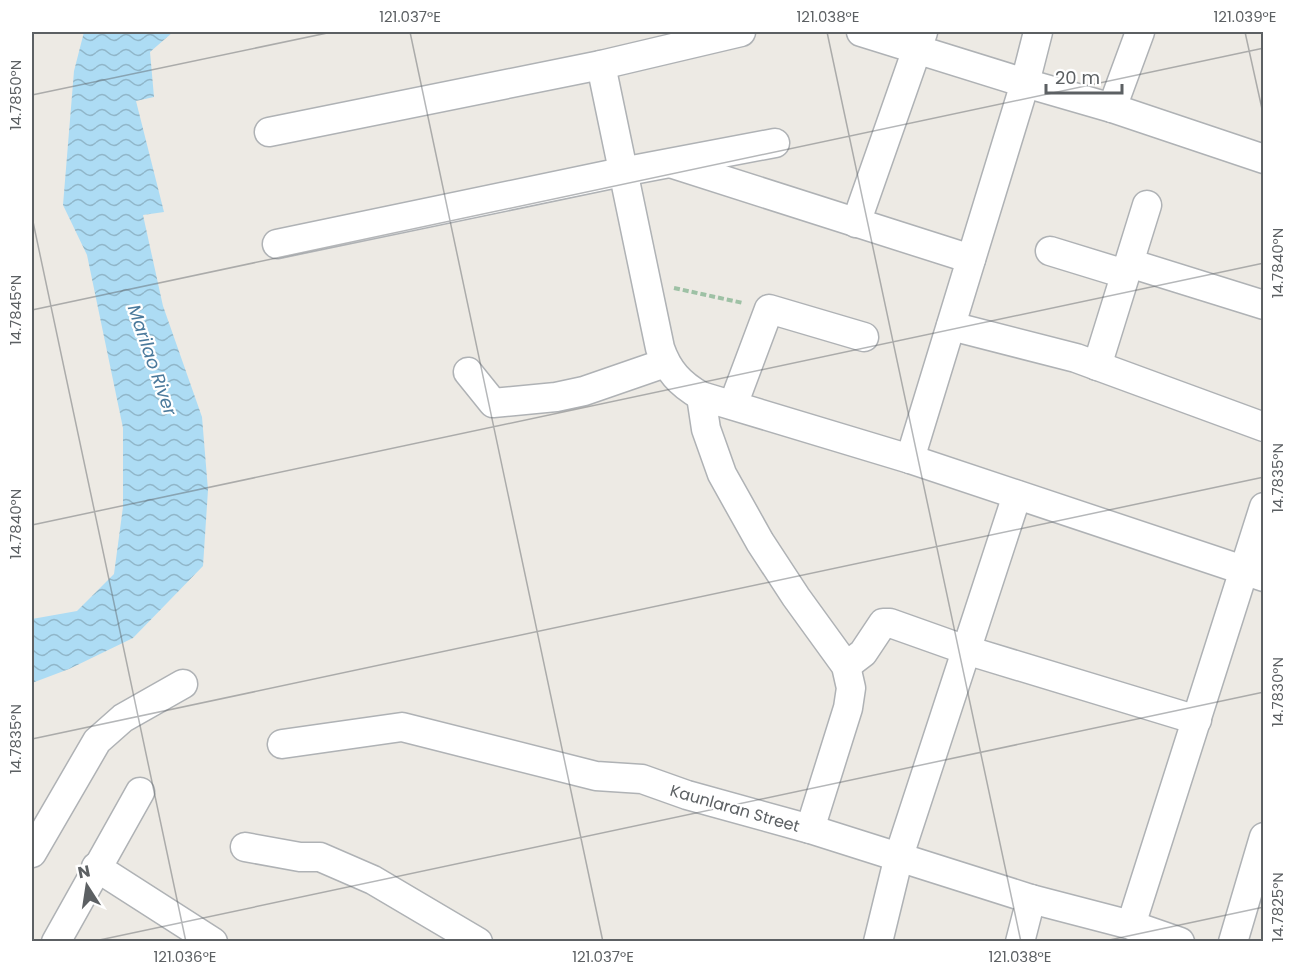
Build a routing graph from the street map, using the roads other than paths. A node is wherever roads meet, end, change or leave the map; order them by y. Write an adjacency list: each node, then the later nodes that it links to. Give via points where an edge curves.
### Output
1 (741, 32): 6 (street)
2 (861, 32): 5 (street)
3 (1038, 32): 7 (street)
4 (1140, 32): 8 (street)
5 (921, 40): 7 (street); 15 (street)
6 (601, 64): 9 (street); 13 (street)
7 (1025, 83): 8 (street); 18 (street)
8 (1112, 108): 11 (street)
9 (269, 132)
10 (775, 143): 12 (street)
11 (1263, 159)
12 (671, 163): 13 (street); 15 (street)
13 (622, 172): 16 (street); 23 (street)
14 (1147, 205): 19 (street)
15 (856, 223): 18 (street)
16 (277, 244)
17 (1050, 251): 19 (street)
18 (971, 259): 21 (street)
19 (1127, 269): 20 (street); 24 (street)
20 (1263, 305)
21 (951, 326): 24 (street); 29 (street)
22 (864, 337): 27 (street, via 769,309)
23 (665, 363): 25 (street, via 584,391 493,403); 26 (street, via 684,386)
24 (1097, 366): 28 (street)
25 (468, 372)
26 (701, 396): 27 (street); 34 (street, via 706,429 722,474 772,560)
27 (733, 405): 29 (street)
28 (1263, 427)
29 (910, 459): 30 (street)
30 (1017, 495): 32 (street); 33 (street)
31 (1263, 507): 32 (street)
32 (1253, 574): 36 (street)
33 (966, 650): 34 (street, via 884,623 863,653); 36 (street); 43 (street)
34 (846, 666): 39 (street, via 851,688 848,708)
35 (183, 684): 42 (street, via 123,718 97,741)
36 (1197, 720): 46 (street)
37 (282, 744): 39 (street, Kaunlaran Street, via 402,727 596,776 642,778 687,795)
38 (140, 792): 44 (street)
39 (810, 829): 43 (street, Kaunlaran Street)
40 (1263, 837): 52 (street)
41 (245, 847): 49 (street, via 320,857 373,880)
42 (32, 853)
43 (899, 856): 45 (street, Kaunlaran Street); 50 (street)
44 (96, 867): 47 (street); 48 (street)
45 (1031, 899): 46 (street, Kaunlaran Street); 51 (street)
46 (1155, 935)
47 (212, 941)
48 (56, 942)
49 (478, 942)
50 (878, 942)
51 (1020, 942)
52 (1233, 942)

